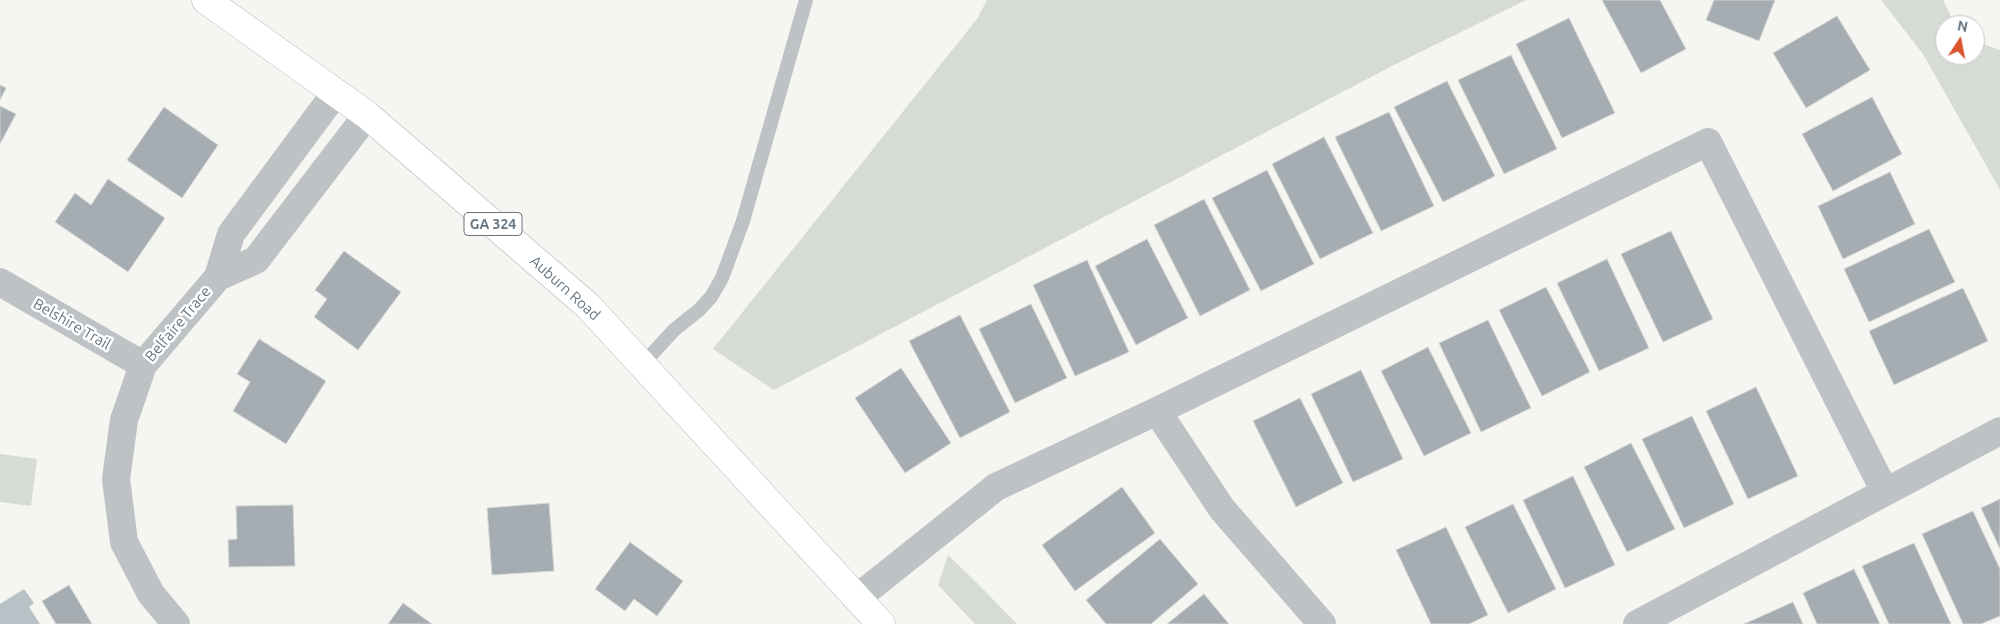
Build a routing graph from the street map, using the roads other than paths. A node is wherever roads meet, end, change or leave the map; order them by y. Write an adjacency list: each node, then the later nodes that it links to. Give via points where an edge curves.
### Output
1 (206, 0): 3 (main road, Auburn Road / GA 324)
2 (806, 0): 8 (lane, via 743,220 722,278 699,310 674,330)
3 (336, 92): 4 (main road, Auburn Road / GA 324); 5 (street, Belfaire Trace, via 231,234)
4 (367, 115): 5 (street, Belfaire Trace, via 256,260); 8 (main road, Auburn Road / GA 324, via 588,306)
5 (218, 277): 7 (street, Belfaire Trace)
6 (0, 282): 7 (street, Belshire Trail)
7 (144, 365): 13 (street, Belfaire Trace, via 124,420 116,479 124,542 151,594)
8 (642, 365): 12 (main road, Auburn Road / GA 324)
9 (1157, 411): 11 (street, via 1708,142); 12 (street, via 996,487); 15 (street, via 1222,509)
10 (2000, 431): 11 (street)
11 (1886, 492): 16 (street)
12 (857, 598): 14 (main road, Auburn Road / GA 324)
13 (176, 624)
14 (882, 624)
15 (1322, 624)
16 (1637, 624)

